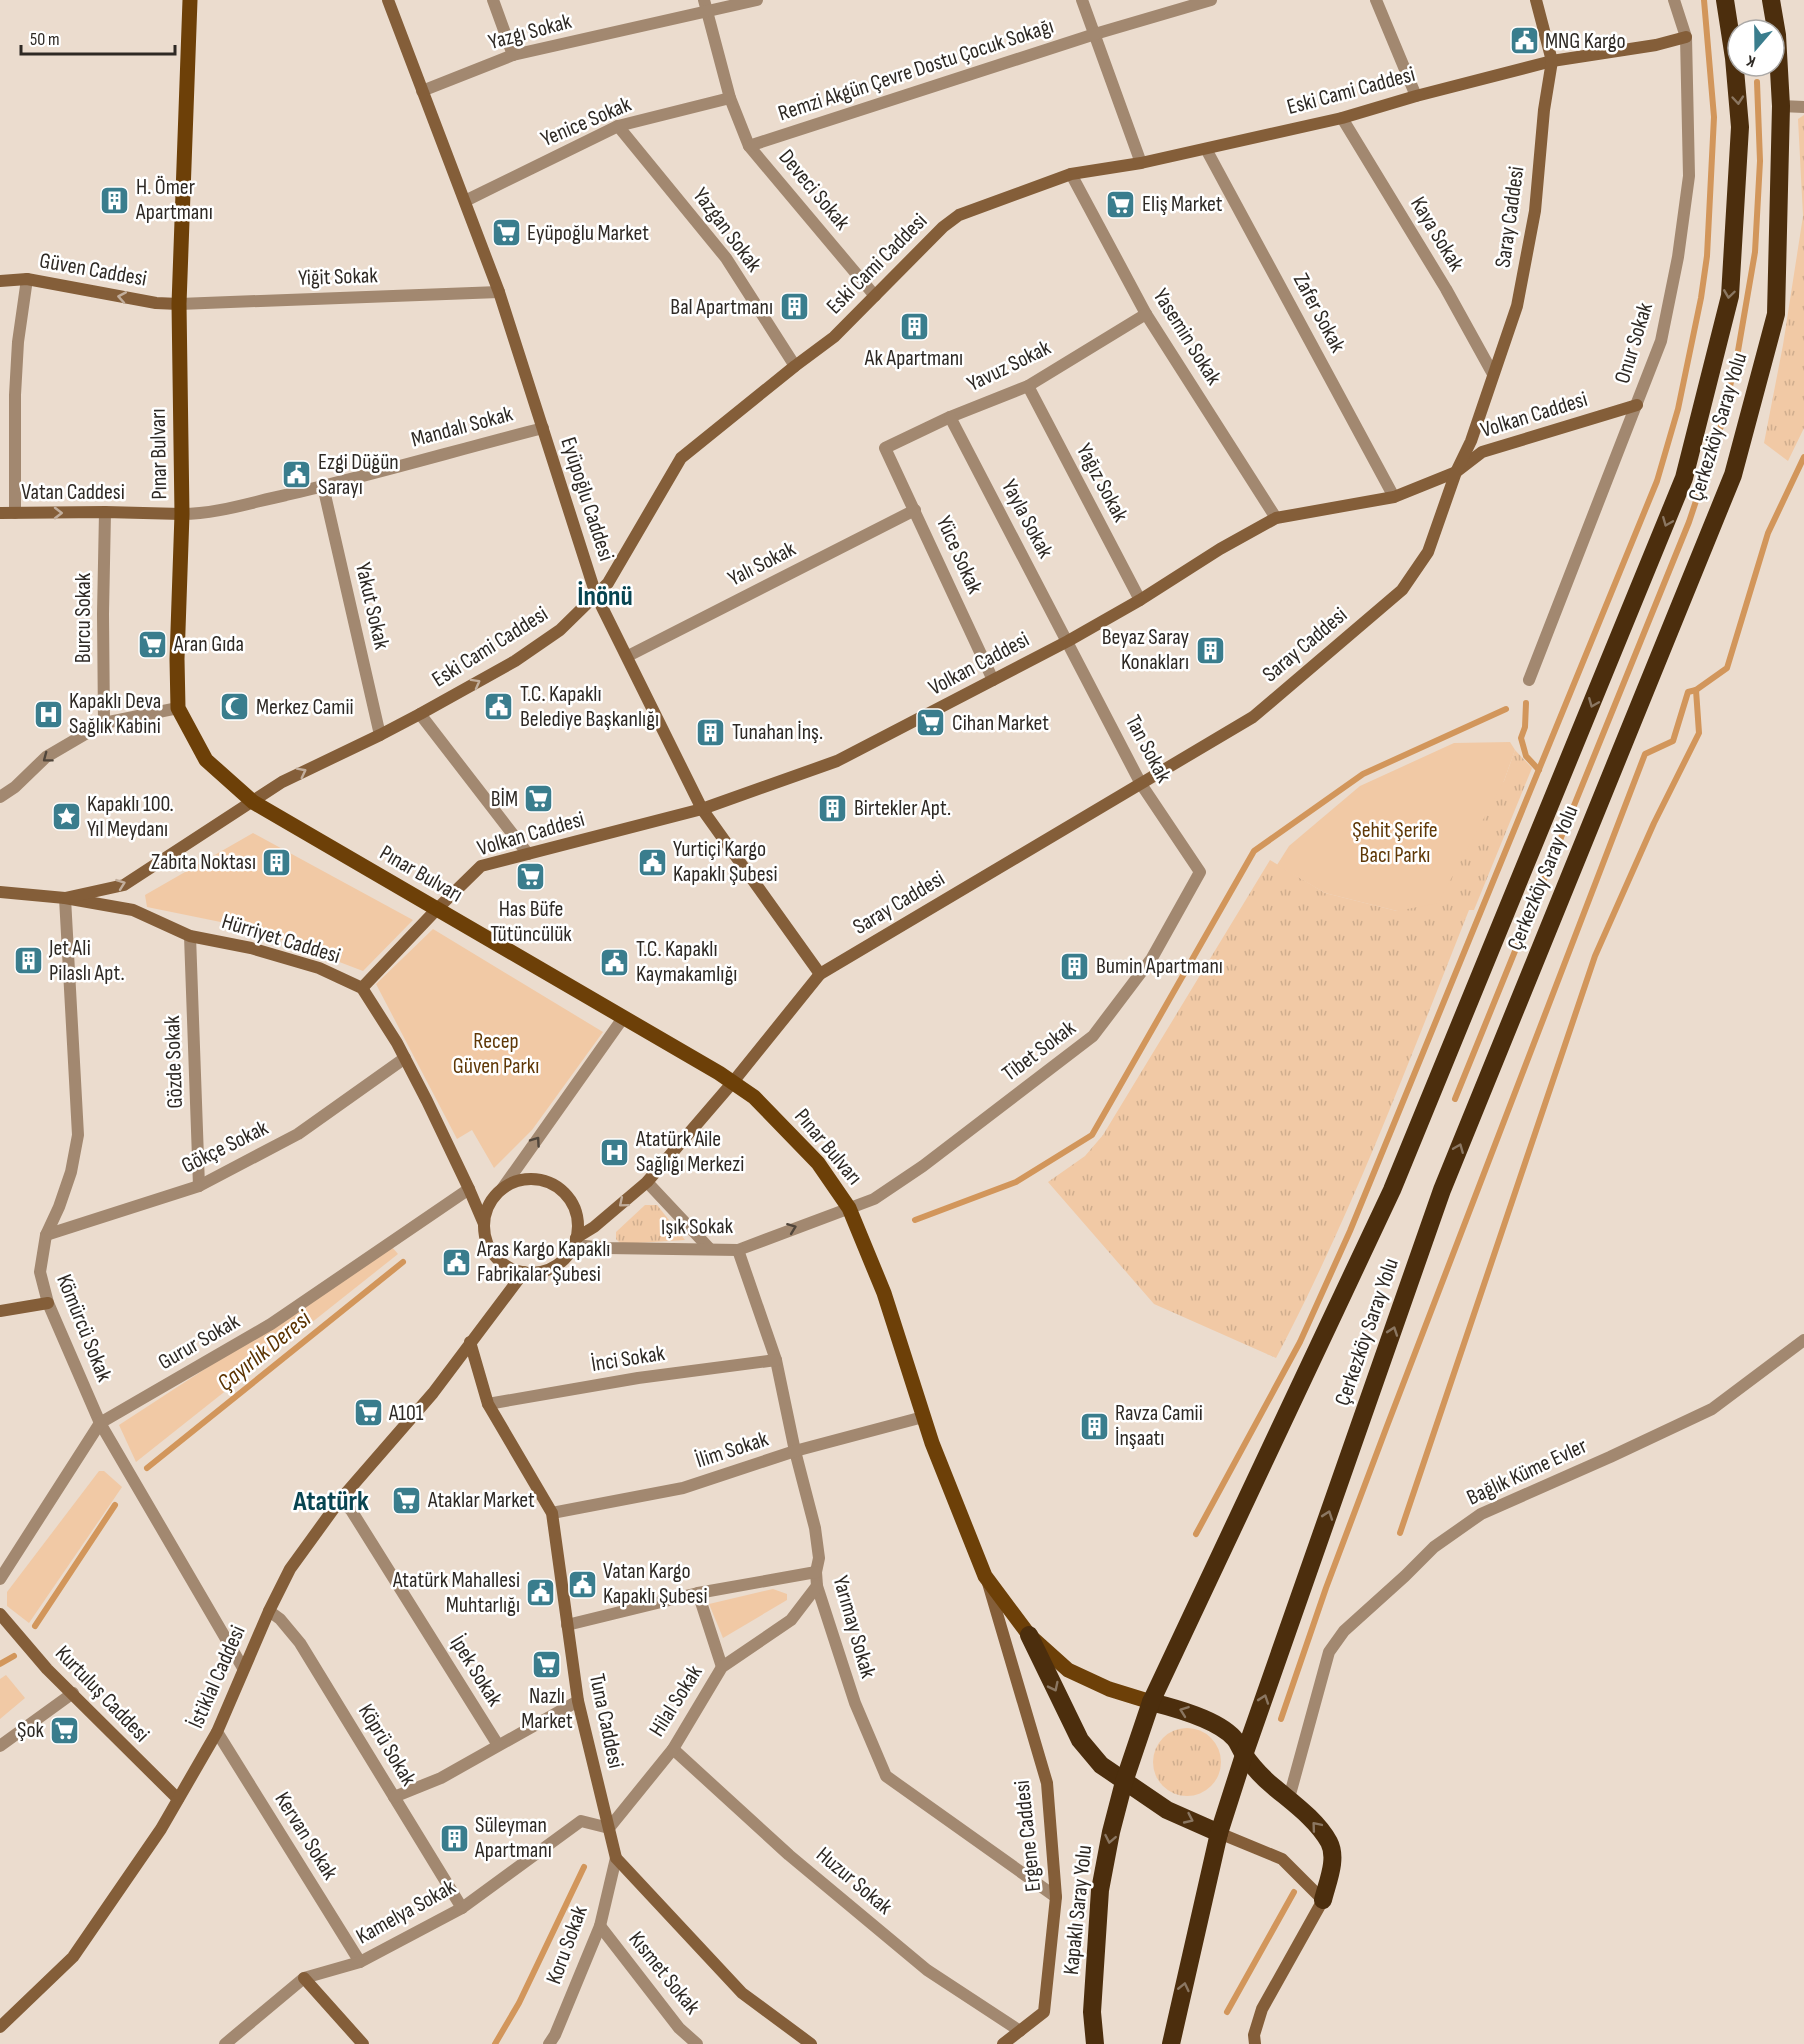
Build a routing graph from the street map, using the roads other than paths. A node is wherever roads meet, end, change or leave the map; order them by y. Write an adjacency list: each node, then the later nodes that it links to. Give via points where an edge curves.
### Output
1 (190, 0): 33 (main road, Pınar Bulvarı)
2 (388, 0): 17 (street, Eyüpoğlu Caddesi)
3 (493, 0): 15 (street)
4 (757, 0): 12 (street, Yazgı Sokak)
5 (1083, 0): 13 (street)
6 (1211, 0): 13 (street, Remzi Akgün Çevre Dostu Çocuk Sokağı)
7 (1376, 0): 18 (street)
8 (1536, 0): 16 (street, Saray Caddesi)
9 (1674, 0): 14 (street, Onur Sokak)
10 (1725, 0): 111 (highway, Çerkezköy Saray Yolu, one-way to 111, via 1740,127 1730,296 1684,478 1392,1191)
11 (1771, 0): 20 (highway, Çerkezköy Saray Yolu)
12 (705, 5): 15 (street, Yazgı Sokak); 19 (street, Deveci Sokak)
13 (1095, 34): 24 (street, Remzi Akgün Çevre Dostu Çocuk Sokağı); 26 (street)
14 (1686, 37): 16 (street, Eski Cami Caddesi); 38 (street, Onur Sokak, via 1689,176 1661,341)
15 (513, 55): 17 (street, Yazgı Sokak)
16 (1552, 61): 18 (street, Eski Cami Caddesi); 36 (street, Saray Caddesi, via 1535,211 1517,306)
17 (422, 91): 28 (street, Eyüpoğlu Caddesi)
18 (1416, 96): 22 (street, Eski Cami Caddesi)
19 (730, 98): 23 (street, Yenice Sokak); 24 (street, Deveci Sokak)
20 (1781, 106): 21 (street); 116 (highway, Çerkezköy Saray Yolu, one-way to 20, via 1442,1190 1733,475 1776,314)
21 (1804, 107)
22 (1342, 118): 25 (street, Eski Cami Caddesi); 36 (street, Kaya Sokak)
23 (618, 126): 28 (street, Yenice Sokak); 35 (street, Yazgan Sokak, via 726,258)
24 (749, 146): 32 (street, Deveci Sokak)
25 (1206, 148): 26 (street, Eski Cami Caddesi); 44 (street, Zafer Sokak)
26 (1141, 163): 27 (street, Eski Cami Caddesi)
27 (1071, 174): 32 (street, Eski Cami Caddesi, via 959,215); 34 (street, Yasemin Sokak)
28 (465, 201): 31 (street, Eyüpoğlu Caddesi)
29 (27, 279): 30 (street, Güven Caddesi); 33 (street, Güven Caddesi, one-way to 29); 48 (street, via 15,395)
30 (0, 281)
31 (499, 292): 33 (street, Yiğit Sokak); 40 (street, Eyüpoğlu Caddesi)
32 (875, 296): 35 (street, Eski Cami Caddesi, via 834,337)
33 (180, 304): 49 (main road, Pınar Bulvarı)
34 (1146, 314): 37 (street, Yavuz Sokak); 50 (street, Yasemin Sokak)
35 (795, 366): 51 (street, Eski Cami Caddesi, via 681,458 608,584)
36 (1494, 374): 42 (street, Saray Caddesi)
37 (1028, 386): 39 (street, Yavuz Sokak); 52 (street, Yağız Sokak)
38 (1637, 405): 42 (street, Volkan Caddesi, via 1482,452); 56 (street, Onur Sokak)
39 (950, 417): 41 (street, Yavuz Sokak); 53 (street, Yayla Sokak)
40 (543, 428): 43 (street, Mandalı Sokak); 51 (street, Eyüpoğlu Caddesi)
41 (885, 448): 45 (street, Yüce Sokak)
42 (1456, 472): 44 (street, Volkan Caddesi); 61 (street, Saray Caddesi, via 1428,552 1402,590 1253,717)
43 (323, 486): 49 (street, Mandalı Sokak); 60 (street, Yakut Sokak)
44 (1394, 497): 50 (street, Volkan Caddesi)
45 (915, 510): 54 (street, Yalı Sokak); 55 (street, Yüce Sokak)
46 (105, 512): 48 (street, Vatan Caddesi, one-way to 46); 49 (street, Vatan Caddesi); 59 (street, Burcu Sokak)
47 (0, 513): 48 (street, Vatan Caddesi)
48 (15, 513)
49 (182, 514): 57 (main road, Pınar Bulvarı)
50 (1276, 518): 52 (street, Volkan Caddesi)
51 (596, 595): 54 (street, Eyüpoğlu Caddesi); 58 (street, Eski Cami Caddesi, one-way to 51, via 515,661 560,630)
52 (1140, 600): 53 (street, Volkan Caddesi)
53 (1068, 641): 55 (street, Volkan Caddesi); 61 (street, Tan Sokak)
54 (628, 656): 64 (street, Eyüpoğlu Caddesi)
55 (993, 680): 64 (street, Volkan Caddesi, via 837,761)
56 (1529, 680)
57 (178, 708): 59 (street); 63 (main road, Pınar Bulvarı, via 206,760)
58 (420, 714): 60 (street, Eski Cami Caddesi); 65 (street)
59 (104, 723): 62 (street, one-way to 62, via 46,757)
60 (380, 735): 63 (street, Eski Cami Caddesi, one-way to 60, via 282,782)
61 (1141, 784): 66 (street, Tan Sokak); 71 (street, Saray Caddesi)
62 (0, 797)
63 (253, 802): 68 (street, Eski Cami Caddesi, one-way to 63, via 124,885); 69 (main road, Pınar Bulvarı)
64 (702, 809): 65 (street, Volkan Caddesi); 71 (street, Eyüpoğlu Caddesi)
65 (528, 854): 69 (street, Volkan Caddesi, via 481,866)
66 (1200, 872): 80 (street, Tibet Sokak, via 1152,958 1093,1036 922,1166 874,1198)
67 (0, 892): 68 (street, Hürriyet Caddesi)
68 (65, 898): 70 (street, Hürriyet Caddesi, via 133,910); 82 (street, Kömürcü Sokak, via 78,1135 72,1172)
69 (437, 909): 72 (street, Volkan Caddesi); 73 (main road, Pınar Bulvarı)
70 (190, 936): 72 (street, Hürriyet Caddesi, via 296,961); 77 (street, Gözde Sokak)
71 (820, 974): 75 (street, Saray Caddesi)
72 (362, 988): 74 (street, Hürriyet Caddesi)
73 (623, 1018): 75 (main road, Pınar Bulvarı); 79 (street, one-way to 73)
74 (405, 1058): 77 (street, Gökçe Sokak, via 298,1134); 78 (street, Hürriyet Caddesi)
75 (733, 1082): 76 (street); 80 (main road, Pınar Bulvarı, via 754,1097 818,1163)
76 (647, 1182): 83 (street, one-way to 83); 84 (street)
77 (199, 1186): 82 (street, Gökçe Sokak)
78 (470, 1189): 81 (street, Hürriyet Caddesi); 94 (street, Gurur Sokak, via 271,1324)
79 (502, 1189): 81 (street, via 493,1199); 83 (street, via 531,1179 560,1189 577,1214)
80 (849, 1208): 85 (street, Işık Sokak, one-way to 80); 93 (main road, Pınar Bulvarı, via 884,1293)
81 (484, 1224): 86 (street, via 485,1238 500,1261)
82 (46, 1235): 87 (street, Kömürcü Sokak, via 40,1272)
83 (575, 1241): 84 (street, Işık Sokak, via 607,1248); 86 (street, via 566,1258 554,1267)
84 (708, 1248): 85 (street, Işık Sokak)
85 (738, 1250): 91 (street, Yarımay Sokak)
86 (524, 1272): 90 (street)
87 (48, 1303): 88 (street); 94 (street, Kömürcü Sokak)
88 (0, 1311)
89 (1804, 1340): 119 (street, Bağlık Küme Evler, via 1712,1409 1481,1514 1434,1547 1344,1631 1329,1652)
90 (470, 1342): 92 (street, Tuna Caddesi); 96 (street, İstiklal Caddesi, via 433,1393)
91 (776, 1360): 92 (street, İnci Sokak, via 638,1378); 95 (street, Yarımay Sokak)
92 (488, 1404): 97 (street, Tuna Caddesi)
93 (923, 1416): 95 (street, İlim Sokak); 99 (main road, Pınar Bulvarı)
94 (100, 1423): 100 (street, Gurur Sokak); 108 (street, Kömürcü Sokak)
95 (795, 1451): 97 (street, İlim Sokak, via 683,1488); 98 (street, Yarımay Sokak, via 815,1528 819,1558)
96 (340, 1500): 103 (street, İstiklal Caddesi, via 290,1569); 113 (street, İpek Sokak, via 351,1510)
97 (552, 1514): 105 (street, Tuna Caddesi)
98 (816, 1572): 101 (street, Yarımay Sokak); 102 (street)
99 (986, 1576): 106 (main road, Pınar Bulvarı); 124 (street, Ergene Caddesi, via 1047,1783)
100 (0, 1579)
101 (817, 1587): 107 (street, Hilal Sokak, via 791,1620); 124 (street, Yarımay Sokak, via 855,1703 886,1776)
102 (698, 1593): 105 (street); 107 (street)
103 (269, 1611): 108 (street, İstiklal Caddesi); 118 (street, Köprü Sokak, via 300,1643)
104 (0, 1614): 109 (street, Kurtuluş Caddesi, via 47,1670)
105 (567, 1625): 110 (street, Tuna Caddesi)
106 (1029, 1635): 111 (main road, Pınar Bulvarı, via 1068,1670); 117 (highway, one-way to 117, via 1080,1740 1101,1765)
107 (722, 1667): 115 (street, Hilal Sokak)
108 (243, 1668): 112 (street, İstiklal Caddesi)
109 (73, 1693): 114 (street); 120 (street, Kurtuluş Caddesi)
110 (578, 1701): 113 (street); 121 (street, Tuna Caddesi)
111 (1151, 1702): 116 (highway, one-way to 111, via 1234,1737 1209,1722); 117 (highway, Çerkezköy Saray Yolu)
112 (217, 1732): 120 (street, İstiklal Caddesi); 128 (street, Kervan Sokak)
113 (498, 1745): 118 (street, via 441,1778)
114 (0, 1746)
115 (673, 1749): 121 (street, Hilal Sokak); 131 (street, Huzur Sokak, via 789,1855 927,1970)
116 (1244, 1755): 119 (highway); 122 (highway, Çerkezköy Saray Yolu)
117 (1124, 1782): 122 (highway, one-way to 122, via 1167,1810); 138 (highway, Kapaklı Saray Yolu, one-way to 138, via 1100,1890 1092,2012)
118 (394, 1797): 126 (street, Köprü Sokak)
119 (1289, 1798): 125 (highway, one-way to 119, via 1332,1866 1330,1843)
120 (178, 1799): 130 (street, İstiklal Caddesi, via 73,1957)
121 (609, 1828): 123 (street, Tuna Caddesi); 126 (street, Kamelya Sokak, via 581,1821)
122 (1219, 1833): 125 (street, via 1282,1859); 139 (highway, one-way to 122)
123 (616, 1858): 127 (street, Koru Sokak); 136 (street, Tuna Caddesi, via 742,1993)
124 (1056, 1897): 131 (street, Ergene Caddesi, via 1044,2012)
125 (1323, 1900): 140 (street, via 1262,2009)
126 (462, 1908): 128 (street, Kamelya Sokak)
127 (600, 1926): 134 (street, Koru Sokak); 135 (street, Kısmet Sokak)
128 (360, 1962): 129 (street, Kamelya Sokak)
129 (304, 1978): 132 (street, Kamelya Sokak); 133 (street)
130 (0, 2027)
131 (1020, 2031): 137 (street, Ergene Caddesi)
132 (225, 2044)
133 (363, 2044)
134 (549, 2044)
135 (697, 2044)
136 (811, 2044)
137 (1003, 2044)
138 (1095, 2044)
139 (1171, 2044)
140 (1255, 2044)

